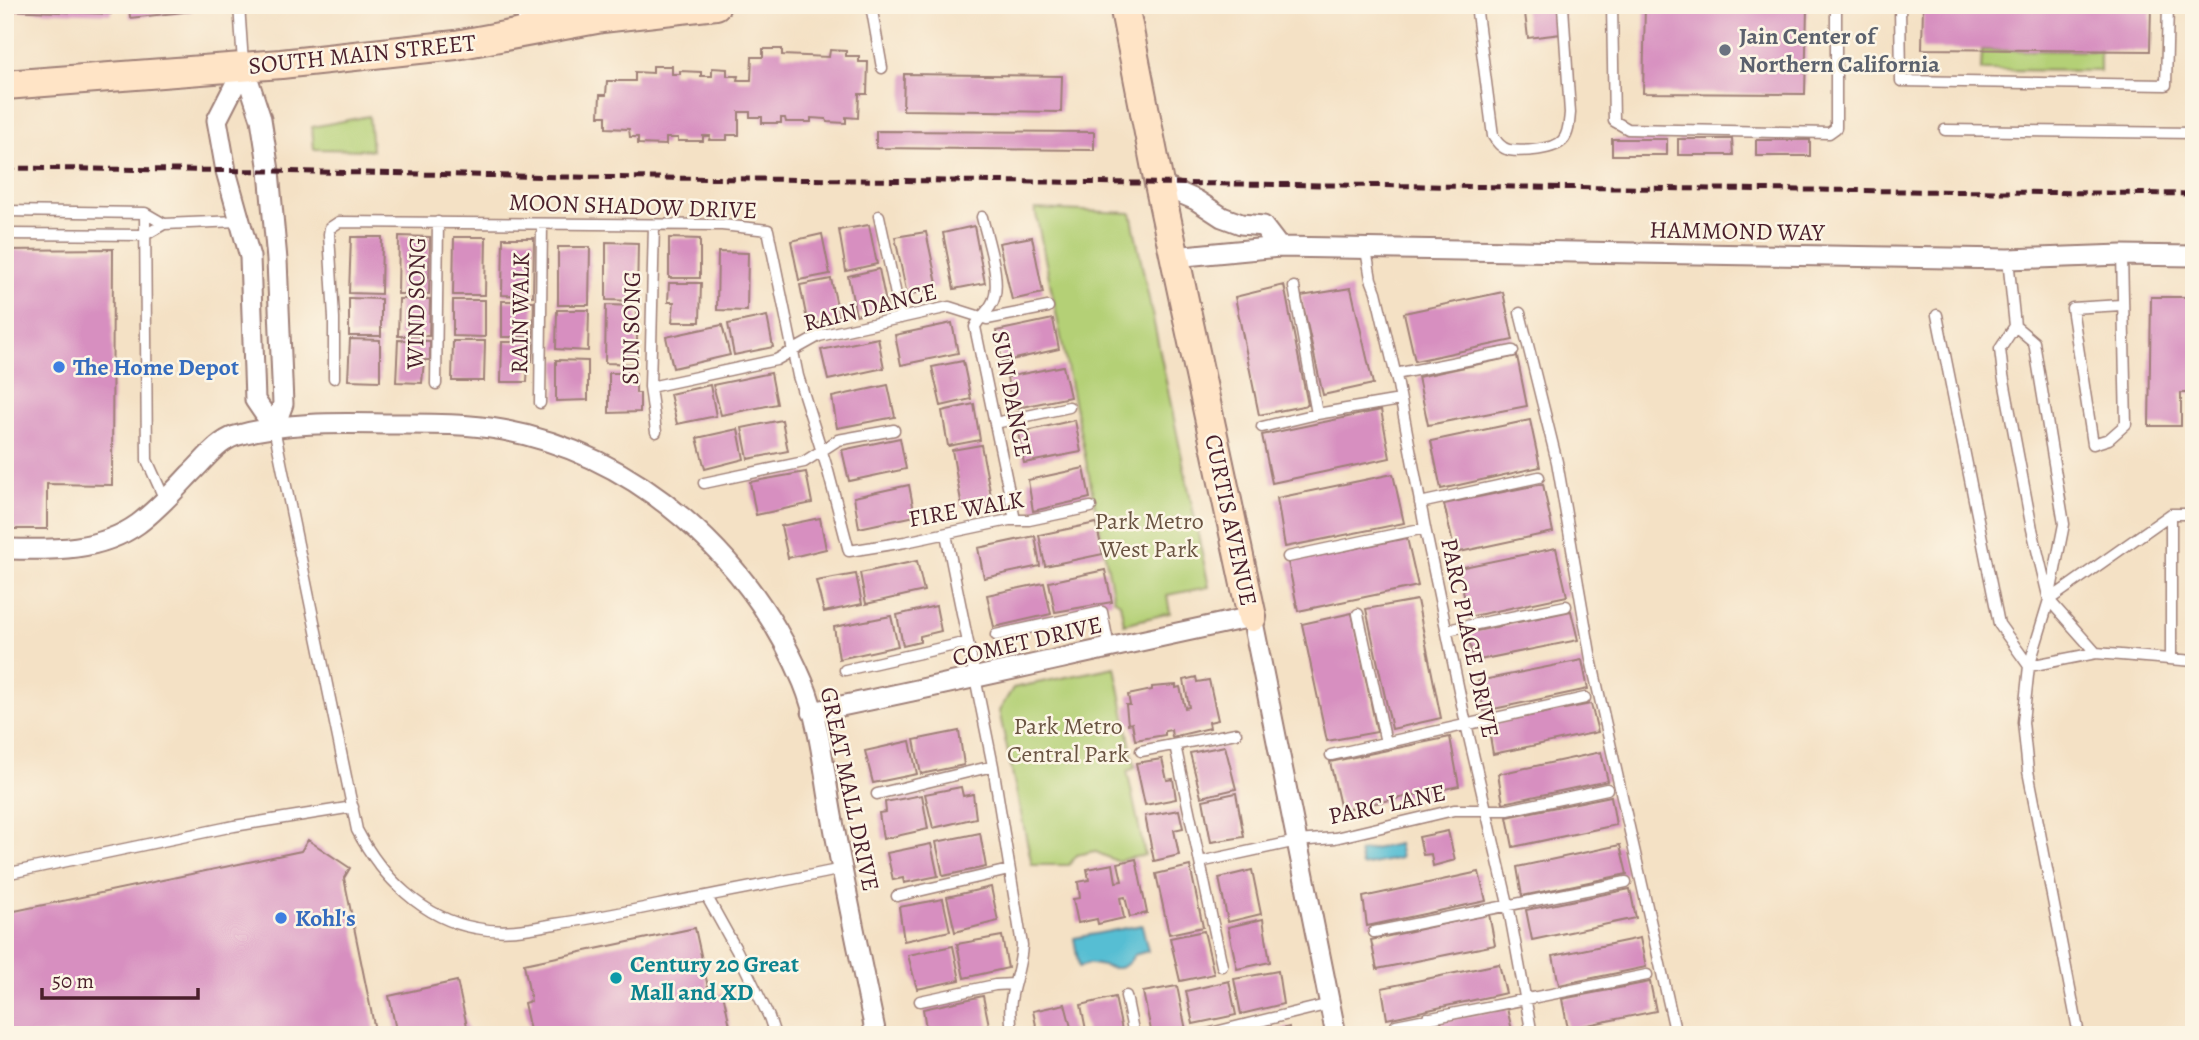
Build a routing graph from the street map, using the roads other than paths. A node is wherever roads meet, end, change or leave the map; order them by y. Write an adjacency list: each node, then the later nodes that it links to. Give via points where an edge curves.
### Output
1 (239, 5): 13 (lane)
2 (522, 5): 12 (lane)
3 (716, 5): 12 (main road, SOUTH MAIN STREET, via 602,18)
4 (871, 5): 14 (lane)
5 (1124, 5): 18 (main road, CURTIS AVENUE)
6 (1476, 5): 11 (lane, via 1493,136 1508,149 1548,149 1562,141 1568,130)
7 (1612, 5): 8 (lane, via 1615,121 1620,127 1829,134 1836,128)
8 (1836, 5)
9 (1900, 5): 10 (lane, via 1901,80 2166,85)
10 (2168, 5)
11 (1563, 7)
12 (525, 33): 13 (main road, SOUTH MAIN STREET, via 456,46)
13 (244, 67): 15 (main road, SOUTH MAIN STREET); 23 (street, via 217,120); 56 (street, via 261,118 277,260 283,404)
14 (882, 68)
15 (5, 85)
16 (1945, 130): 17 (lane)
17 (2194, 133)
18 (1159, 184): 30 (street, via 1222,217 1263,226); 34 (main road, CURTIS AVENUE)
19 (5, 211): 20 (lane)
20 (145, 213): 26 (lane); 29 (lane)
21 (880, 216): 42 (lane)
22 (982, 217): 41 (lane, via 997,286 991,306)
23 (239, 221): 26 (lane); 56 (street, via 250,257 255,400)
24 (438, 222): 25 (lane, MOON SHADOW DRIVE); 47 (lane, MOON SHADOW DRIVE, via 335,224 329,234); 48 (lane, WIND SONG)
25 (542, 223): 27 (lane, MOON SHADOW DRIVE); 51 (lane, RAIN WALK)
26 (164, 224): 29 (lane)
27 (654, 225): 44 (lane, MOON SHADOW DRIVE, via 768,230); 49 (lane, SUN SONG)
28 (5, 234): 29 (lane)
29 (145, 235): 62 (lane, via 147,460)
30 (1279, 247): 31 (street, HAMMOND WAY); 34 (street, HAMMOND WAY)
31 (1366, 250): 35 (street, HAMMOND WAY); 46 (lane, PARC PLACE DRIVE)
32 (2122, 255): 33 (street, HAMMOND WAY); 35 (street, HAMMOND WAY); 37 (lane)
33 (2194, 256)
34 (1174, 257): 76 (main road, CURTIS AVENUE)
35 (2008, 259): 43 (lane)
36 (1294, 287): 53 (lane)
37 (2122, 305): 37 (lane, via 2126,424 2109,439 2092,444 2071,308)
38 (1048, 307): 41 (lane)
39 (1520, 313): 127 (lane, via 1558,462 1591,659)
40 (1937, 315): 84 (lane, via 1999,624)
41 (979, 317): 42 (lane, RAIN DANCE, via 949,307); 54 (lane, SUN DANCE, via 976,336)
42 (901, 318): 44 (lane, RAIN DANCE, via 820,337)
43 (2014, 326): 73 (lane, via 2000,349 2003,375); 73 (lane, via 2034,342 2064,524)
44 (794, 349): 49 (lane, RAIN DANCE, via 776,360); 59 (lane, MOON SHADOW DRIVE)
45 (1513, 351): 46 (lane)
46 (1395, 374): 50 (lane, PARC PLACE DRIVE)
47 (334, 377)
48 (436, 384)
49 (650, 387): 58 (lane, SUN SONG)
50 (1400, 400): 53 (lane); 63 (lane, PARC PLACE DRIVE)
51 (540, 403)
52 (1069, 407): 54 (lane)
53 (1317, 414): 55 (lane)
54 (995, 423): 67 (lane, SUN DANCE)
55 (1262, 427)
56 (274, 428): 62 (street, GREAT MALL DRIVE, via 225,440); 88 (street, GREAT MALL DRIVE, via 476,426 534,438 588,457 658,498 724,558 767,615 803,682); 98 (lane)
57 (894, 430): 59 (lane, via 838,440)
58 (656, 432)
59 (821, 451): 61 (lane, via 804,462); 71 (lane, MOON SHADOW DRIVE)
60 (1539, 477): 63 (lane)
61 (704, 483)
62 (165, 500): 70 (street, GREAT MALL DRIVE, via 127,531 95,544 58,550)
63 (1420, 503): 68 (lane, PARC PLACE DRIVE)
64 (1091, 506): 67 (lane, FIRE WALK)
65 (2171, 514): 66 (lane); 73 (lane); 82 (lane)
66 (2194, 514)
67 (1015, 520): 69 (lane, FIRE WALK)
68 (1424, 528): 72 (lane); 77 (lane, PARC PLACE DRIVE)
69 (946, 534): 71 (lane, FIRE WALK); 79 (lane)
70 (5, 549)
71 (849, 551)
72 (1288, 557)
73 (2049, 600): 81 (lane); 84 (lane)
74 (1566, 606): 77 (lane)
75 (1358, 614): 91 (lane)
76 (1252, 617): 80 (street, COMET DRIVE); 100 (street, CURTIS AVENUE)
77 (1447, 630): 89 (lane, PARC PLACE DRIVE)
78 (996, 635): 80 (lane, via 1102,612)
79 (968, 642): 85 (lane); 86 (lane)
80 (1110, 647): 86 (street, COMET DRIVE)
81 (2096, 653): 82 (lane); 84 (lane)
82 (2171, 659): 83 (lane)
83 (2194, 662)
84 (2029, 666): 128 (lane, via 2022,722 2028,771)
85 (845, 670)
86 (975, 678): 88 (street, COMET DRIVE); 95 (lane)
87 (1585, 698): 89 (lane)
88 (812, 712): 102 (street, GREAT MALL DRIVE)
89 (1466, 724): 91 (lane); 99 (lane, PARC PLACE DRIVE)
90 (1236, 733): 92 (lane)
91 (1385, 743): 94 (lane)
92 (1175, 745): 93 (lane); 101 (lane)
93 (1141, 751)
94 (1331, 755)
95 (993, 766): 97 (lane); 103 (lane)
96 (1607, 789): 99 (lane, PARC LANE, via 1508,810)
97 (877, 794)
98 (353, 807): 104 (lane, via 234,826); 107 (lane, via 361,838 388,877 429,909 460,924 510,932 529,930)
99 (1485, 810): 100 (lane, PARC LANE, via 1454,810 1335,838); 108 (lane, PARC PLACE DRIVE)
100 (1297, 841): 101 (lane, PARC LANE); 116 (street, CURTIS AVENUE)
101 (1200, 862): 110 (lane)
102 (842, 869): 107 (lane); 120 (street, GREAT MALL DRIVE)
103 (1009, 870): 106 (lane); 112 (lane, via 1023,945)
104 (5, 874)
105 (1626, 882): 108 (lane)
106 (897, 896)
107 (707, 897): 119 (lane)
108 (1508, 904): 109 (lane); 114 (lane, PARC PLACE DRIVE)
109 (1374, 932)
110 (1222, 966)
111 (1647, 975): 114 (lane)
112 (1013, 984): 115 (lane); 121 (lane, via 1009,1007)
113 (1126, 996): 122 (lane)
114 (1526, 999): 117 (lane); 126 (lane, PARC PLACE DRIVE)
115 (920, 1001)
116 (1330, 1004): 123 (lane); 124 (street, CURTIS AVENUE)
117 (1427, 1017): 118 (lane); 125 (lane)
118 (1396, 1025)
119 (775, 1035)
120 (876, 1035)
121 (1013, 1035)
122 (1134, 1035)
123 (1203, 1035)
124 (1336, 1035)
125 (1431, 1035)
126 (1532, 1035)
127 (1676, 1035)
128 (2079, 1035)

